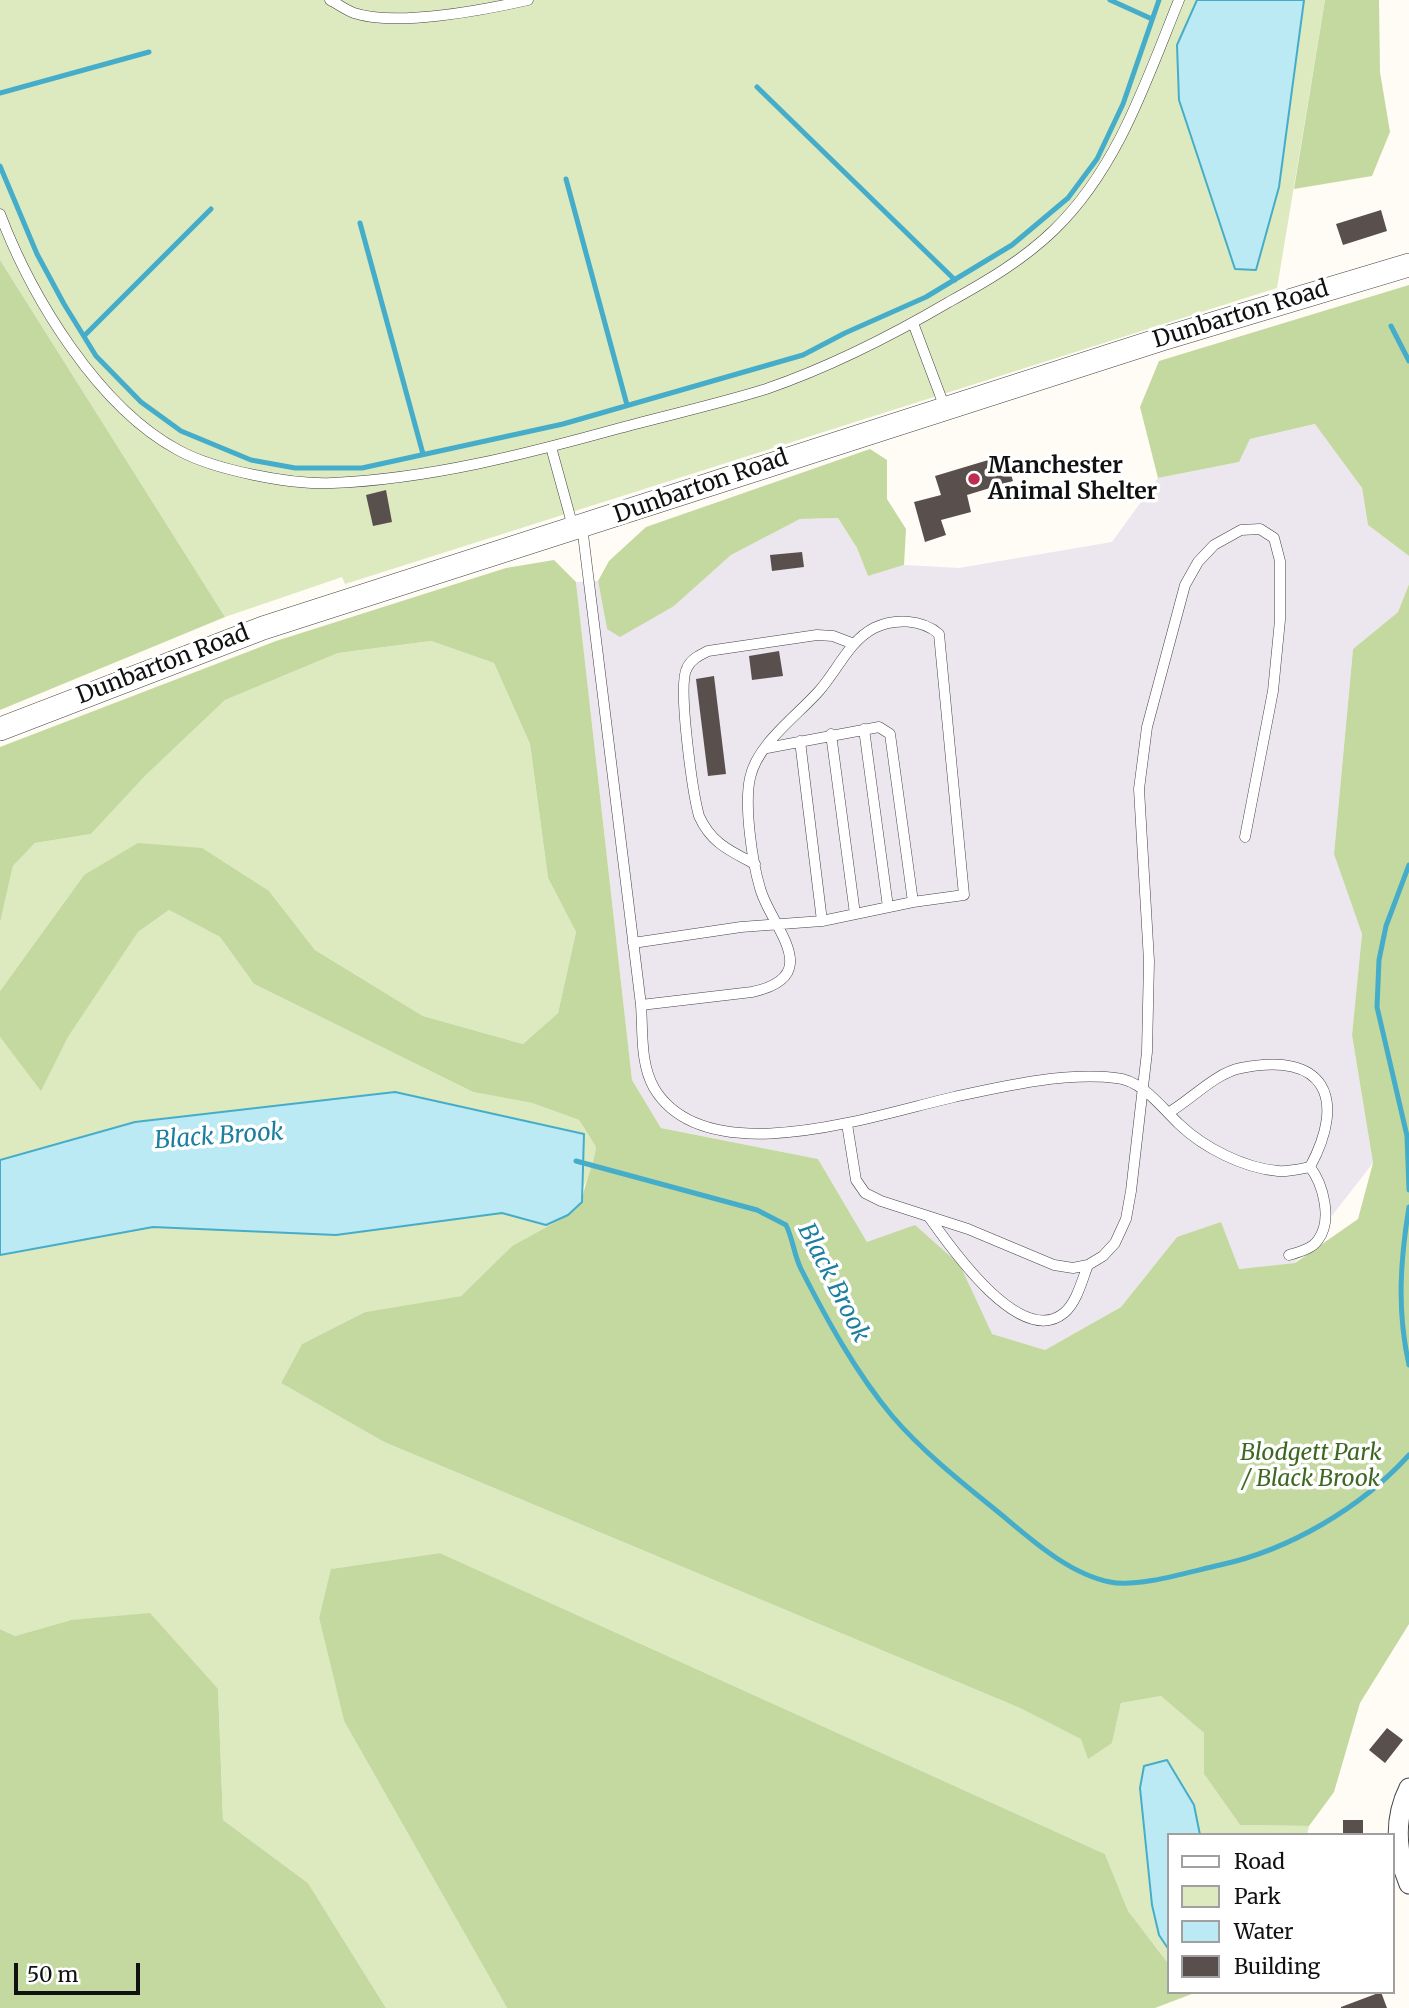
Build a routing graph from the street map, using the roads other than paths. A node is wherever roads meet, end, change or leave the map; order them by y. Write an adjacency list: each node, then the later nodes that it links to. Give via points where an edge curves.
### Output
1 (330, 0): 2 (lane, via 355,13 389,18 481,10)
2 (528, 0)
3 (1179, 0): 6 (lane, via 1098,181 1055,229 1010,268)
4 (0, 214): 8 (lane, via 15,254 64,339 134,421 180,452 244,473 329,484 435,472)
5 (1409, 265): 7 (street, Dunbarton Road)
6 (913, 323): 7 (lane); 8 (lane, via 880,342 766,388)
7 (946, 409): 9 (street, Dunbarton Road)
8 (551, 447): 9 (lane)
9 (578, 527): 11 (street, Dunbarton Road, via 252,631); 23 (lane)
10 (854, 644): 15 (lane); 17 (lane, via 817,635 708,651 687,667 683,693 699,816 716,843); 18 (lane, via 877,626 891,623 911,621 939,634 964,895)
11 (0, 729)
12 (864, 729): 13 (lane); 18 (lane, via 879,727 890,734); 19 (lane)
13 (831, 734): 14 (lane); 20 (lane)
14 (800, 741): 15 (lane); 21 (lane)
15 (767, 748): 17 (lane, via 755,762 748,796)
16 (1245, 837): 25 (lane, via 1273,691 1280,620 1280,561 1274,538 1260,529 1241,530 1214,545 1198,562 1185,585 1147,727 1139,789 1150,1003)
17 (755, 864): 22 (lane, via 763,898)
18 (913, 902): 19 (lane)
19 (888, 907): 20 (lane)
20 (855, 914): 21 (lane)
21 (822, 921): 22 (lane)
22 (779, 926): 23 (lane); 24 (lane, via 789,945 790,961 783,978 769,988)
23 (633, 943): 24 (lane)
24 (641, 1005): 27 (lane, via 643,1055 650,1080 675,1109 696,1123 774,1135)
25 (1143, 1089): 26 (lane); 27 (lane, via 1119,1077 1056,1080 955,1097); 31 (lane, via 1126,1219 1115,1243)
26 (1168, 1113): 28 (lane, via 1207,1144 1257,1167 1281,1172); 28 (lane, via 1240,1068 1296,1068 1314,1076 1325,1090 1326,1124)
27 (847, 1124): 29 (lane, via 856,1180 865,1193)
28 (1310, 1167): 30 (lane, via 1320,1181 1324,1224 1318,1239)
29 (929, 1216): 31 (lane, via 1054,1265); 31 (lane, via 985,1289 1022,1314 1050,1319 1062,1315)
30 (1289, 1255)
31 (1088, 1265)
32 (1409, 1788): 33 (street, via 1397,1835)
33 (1409, 1884)

